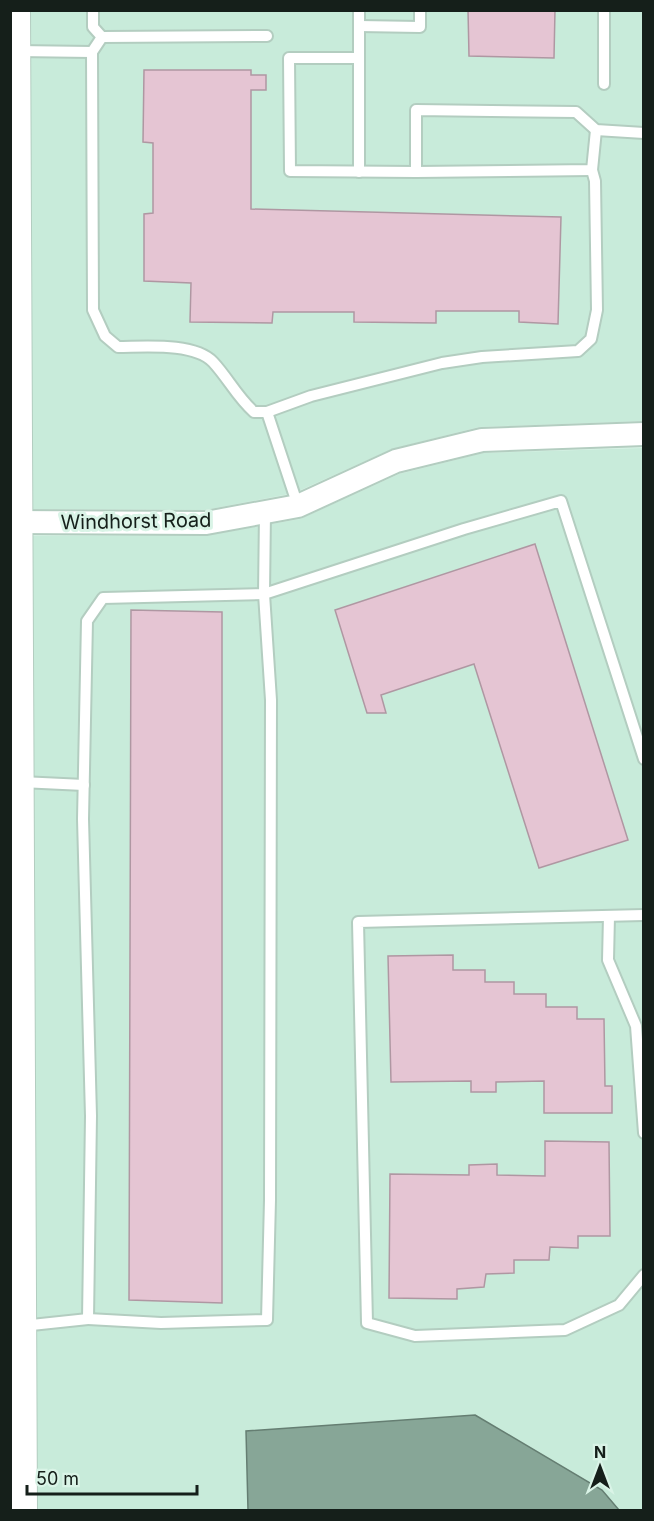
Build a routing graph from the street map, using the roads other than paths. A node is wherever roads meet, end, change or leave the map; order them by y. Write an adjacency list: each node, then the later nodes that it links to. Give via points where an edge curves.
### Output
1 (14, 10): 9 (street)
2 (93, 10): 8 (lane, via 93,27)
3 (359, 10): 6 (lane)
4 (420, 10): 6 (lane, via 420,27)
5 (604, 10): 12 (lane)
6 (359, 26): 11 (lane)
7 (267, 36): 8 (lane)
8 (102, 37): 10 (lane)
9 (15, 51): 10 (lane); 22 (street)
10 (92, 52): 18 (lane, via 93,310 105,336 118,347 164,346 211,359 240,399 254,412)
11 (359, 58): 16 (lane); 16 (lane, via 289,58 289,85 290,171)
12 (604, 84)
13 (596, 130): 14 (lane); 15 (lane); 17 (lane, via 576,112 416,110)
14 (644, 133)
15 (592, 170): 17 (lane); 18 (lane, via 597,310 591,339 578,351 442,363 311,396)
16 (359, 172): 17 (lane)
17 (416, 172)
18 (267, 412): 20 (lane)
19 (644, 434): 20 (street, Windhorst Road, via 482,440 396,461)
20 (298, 506): 21 (street, Windhorst Road)
21 (265, 512): 22 (street, Windhorst Road, via 206,523); 23 (lane)
22 (13, 522): 25 (street)
23 (264, 594): 24 (lane, via 561,501); 26 (lane, via 103,598 87,621); 31 (lane, via 271,700 267,1320 160,1323)
24 (644, 759)
25 (17, 782): 26 (lane); 32 (street)
26 (84, 785): 31 (lane, via 91,1116)
27 (644, 915): 28 (lane)
28 (609, 916): 29 (lane, via 608,960 636,1026); 30 (lane, via 358,922 367,1323 415,1336 566,1330 619,1305)
29 (644, 1133)
30 (644, 1275)
31 (88, 1319): 32 (lane)
32 (15, 1326): 33 (street)
33 (21, 1510)

